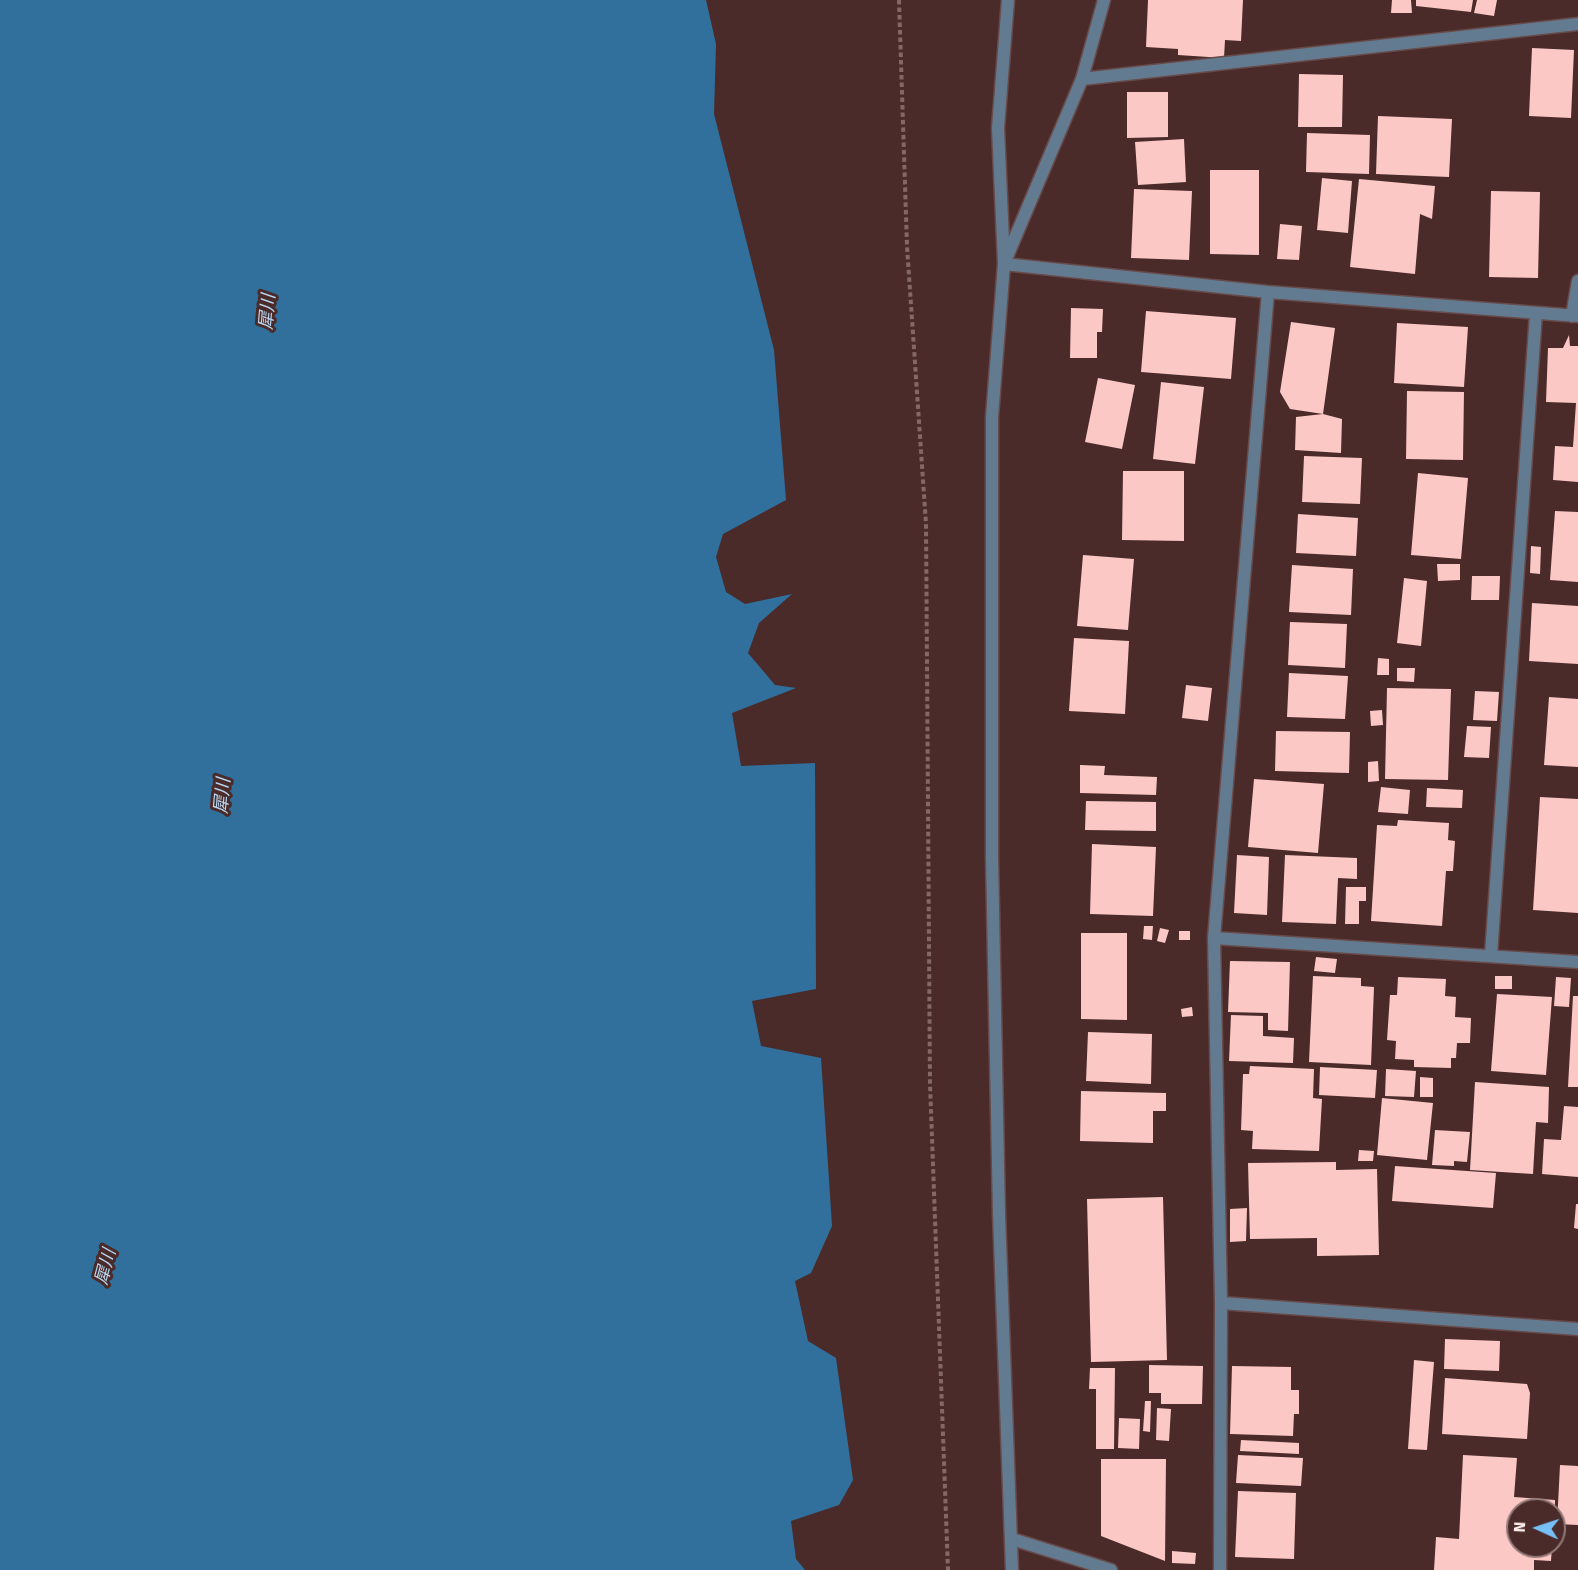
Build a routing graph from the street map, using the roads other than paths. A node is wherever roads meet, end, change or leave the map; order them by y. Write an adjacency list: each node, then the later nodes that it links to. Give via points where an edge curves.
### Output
1 (1008, 0): 5 (street, via 998,128)
2 (1104, 0): 4 (street)
3 (1578, 24): 4 (street)
4 (1082, 79): 5 (street)
5 (1004, 264): 7 (street); 15 (street, via 992,417 992,858 999,1214)
6 (1578, 281): 9 (street)
7 (1268, 292): 8 (street); 10 (street)
8 (1536, 313): 9 (street); 11 (street)
9 (1575, 316)
10 (1214, 938): 11 (street); 13 (street)
11 (1491, 955): 12 (street)
12 (1578, 962)
13 (1221, 1303): 14 (street); 18 (street)
14 (1578, 1329)
15 (1012, 1539): 16 (street); 17 (street)
16 (1012, 1570)
17 (1111, 1570)
18 (1220, 1570)

